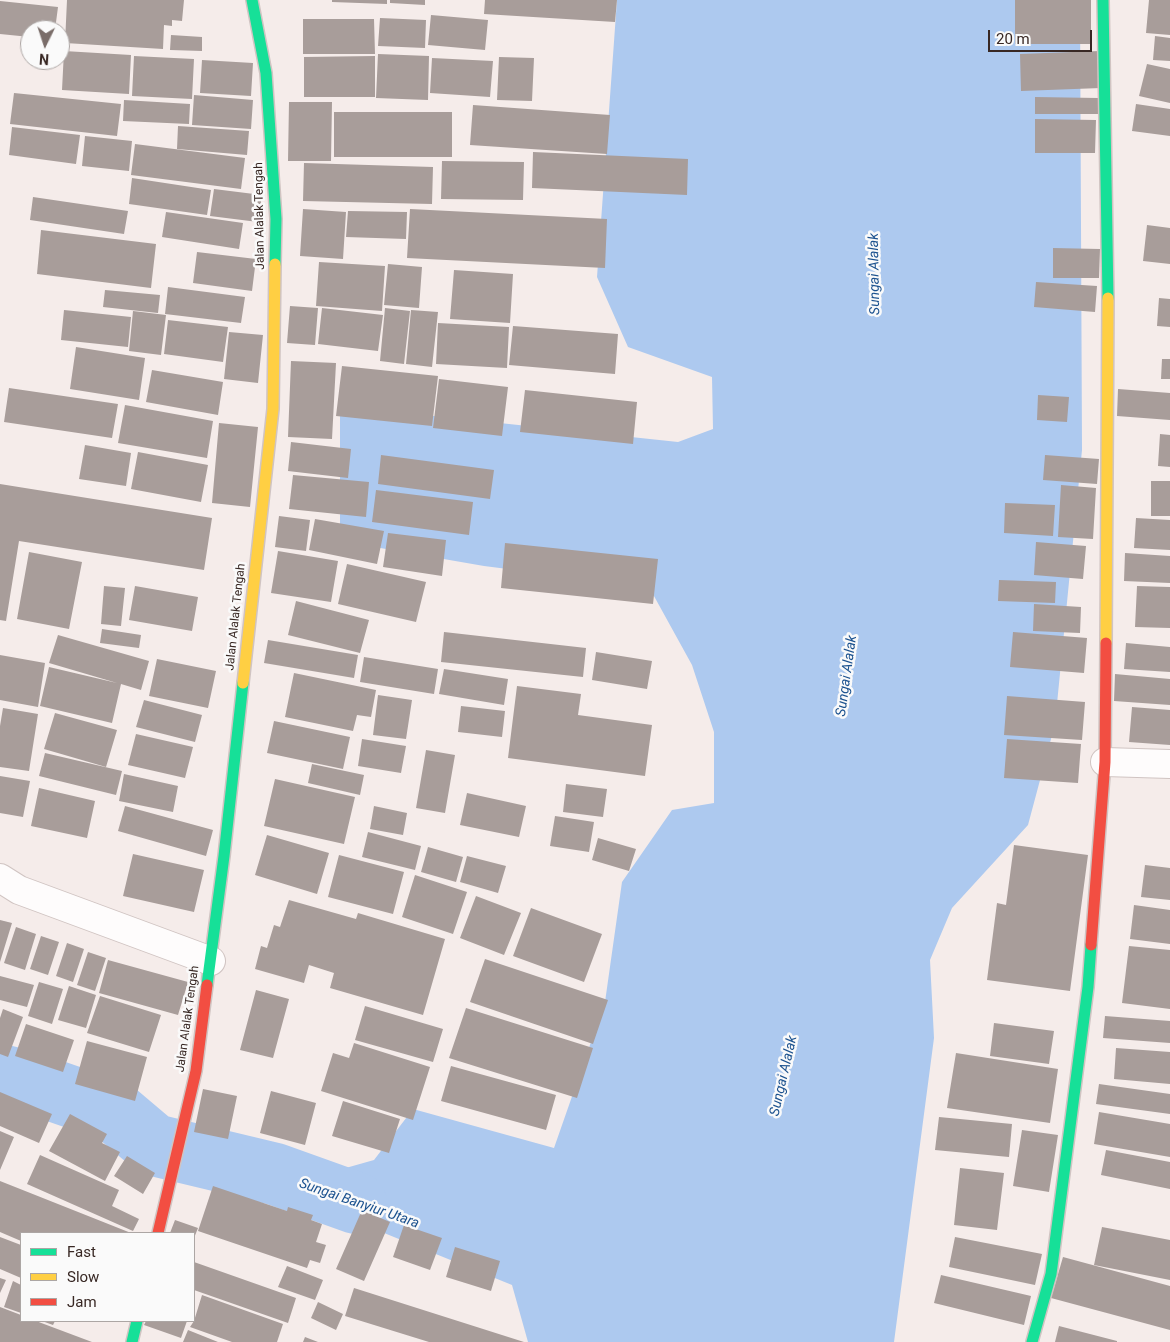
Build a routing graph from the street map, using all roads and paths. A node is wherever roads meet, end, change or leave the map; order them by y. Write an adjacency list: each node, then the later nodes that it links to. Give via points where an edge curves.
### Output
1 (252, 0): 6 (street, Jalan Alalak Tengah, via 266,73 276,219 273,410)
2 (1104, 0): 3 (street, via 1109,348)
3 (1105, 762): 4 (street); 10 (street, via 1088,987 1051,1274)
4 (1170, 764)
5 (0, 878): 6 (street, via 19,890)
6 (210, 961): 7 (street, Jalan Alalak Tengah, via 196,1070)
7 (158, 1232)
8 (137, 1322): 9 (street)
9 (132, 1342)
10 (1032, 1342)

